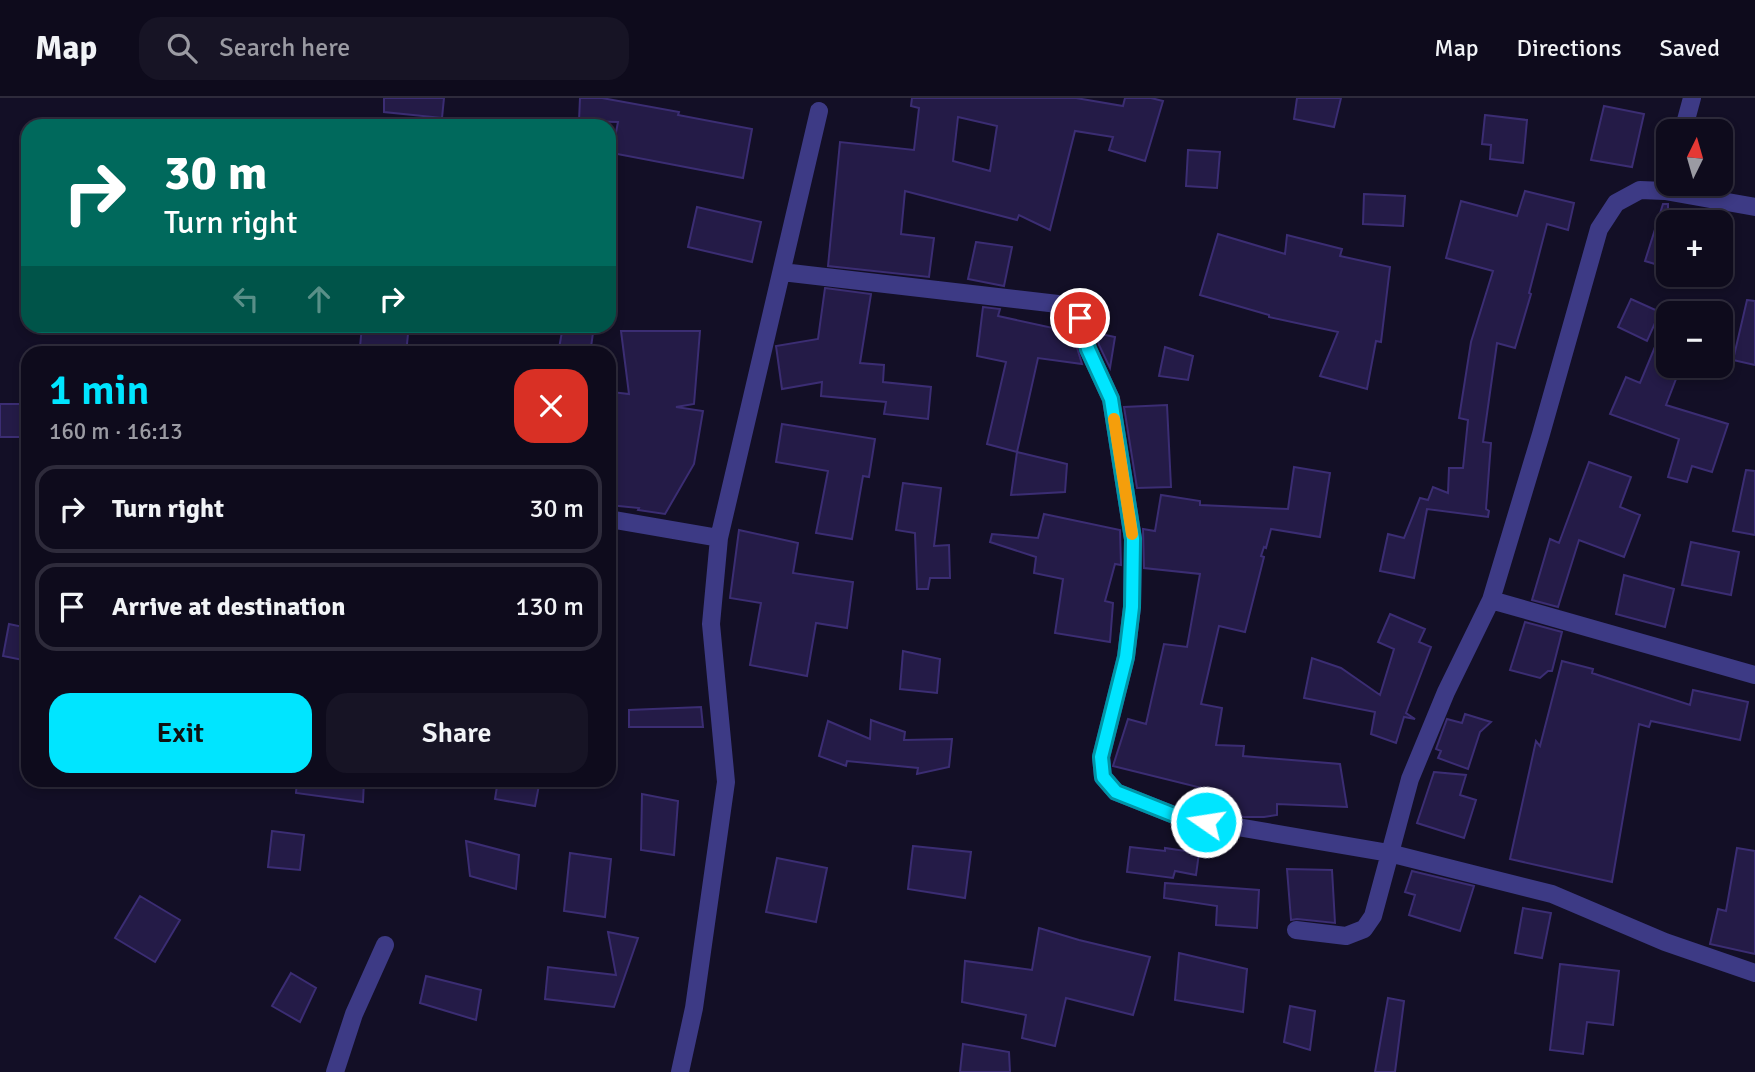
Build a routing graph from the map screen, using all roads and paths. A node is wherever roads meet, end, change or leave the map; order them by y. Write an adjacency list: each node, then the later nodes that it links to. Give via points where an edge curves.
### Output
1 (1692, 98): 3 (street)
2 (819, 111): 7 (street)
3 (1686, 119)
4 (1656, 188): 10 (street, via 1640,190 1616,203 1599,229)
5 (1709, 196): 6 (street)
6 (1755, 206)
7 (782, 272): 9 (street); 12 (street, via 1058,304 1080,318 1088,349 1111,399 1133,539 1126,657 1101,757 1103,777 1116,792 1179,817)
8 (616, 520): 9 (street)
9 (719, 538): 17 (street, via 711,624 726,782 694,1008)
10 (1491, 600): 11 (street); 12 (street, via 1410,779)
11 (1755, 675)
12 (1389, 853): 13 (street, via 1373,916 1364,929 1346,936); 15 (street, via 1552,894 1665,942)
13 (1296, 930)
14 (386, 945): 16 (street, via 354,1014)
15 (1755, 973)
16 (335, 1072)
17 (680, 1072)

